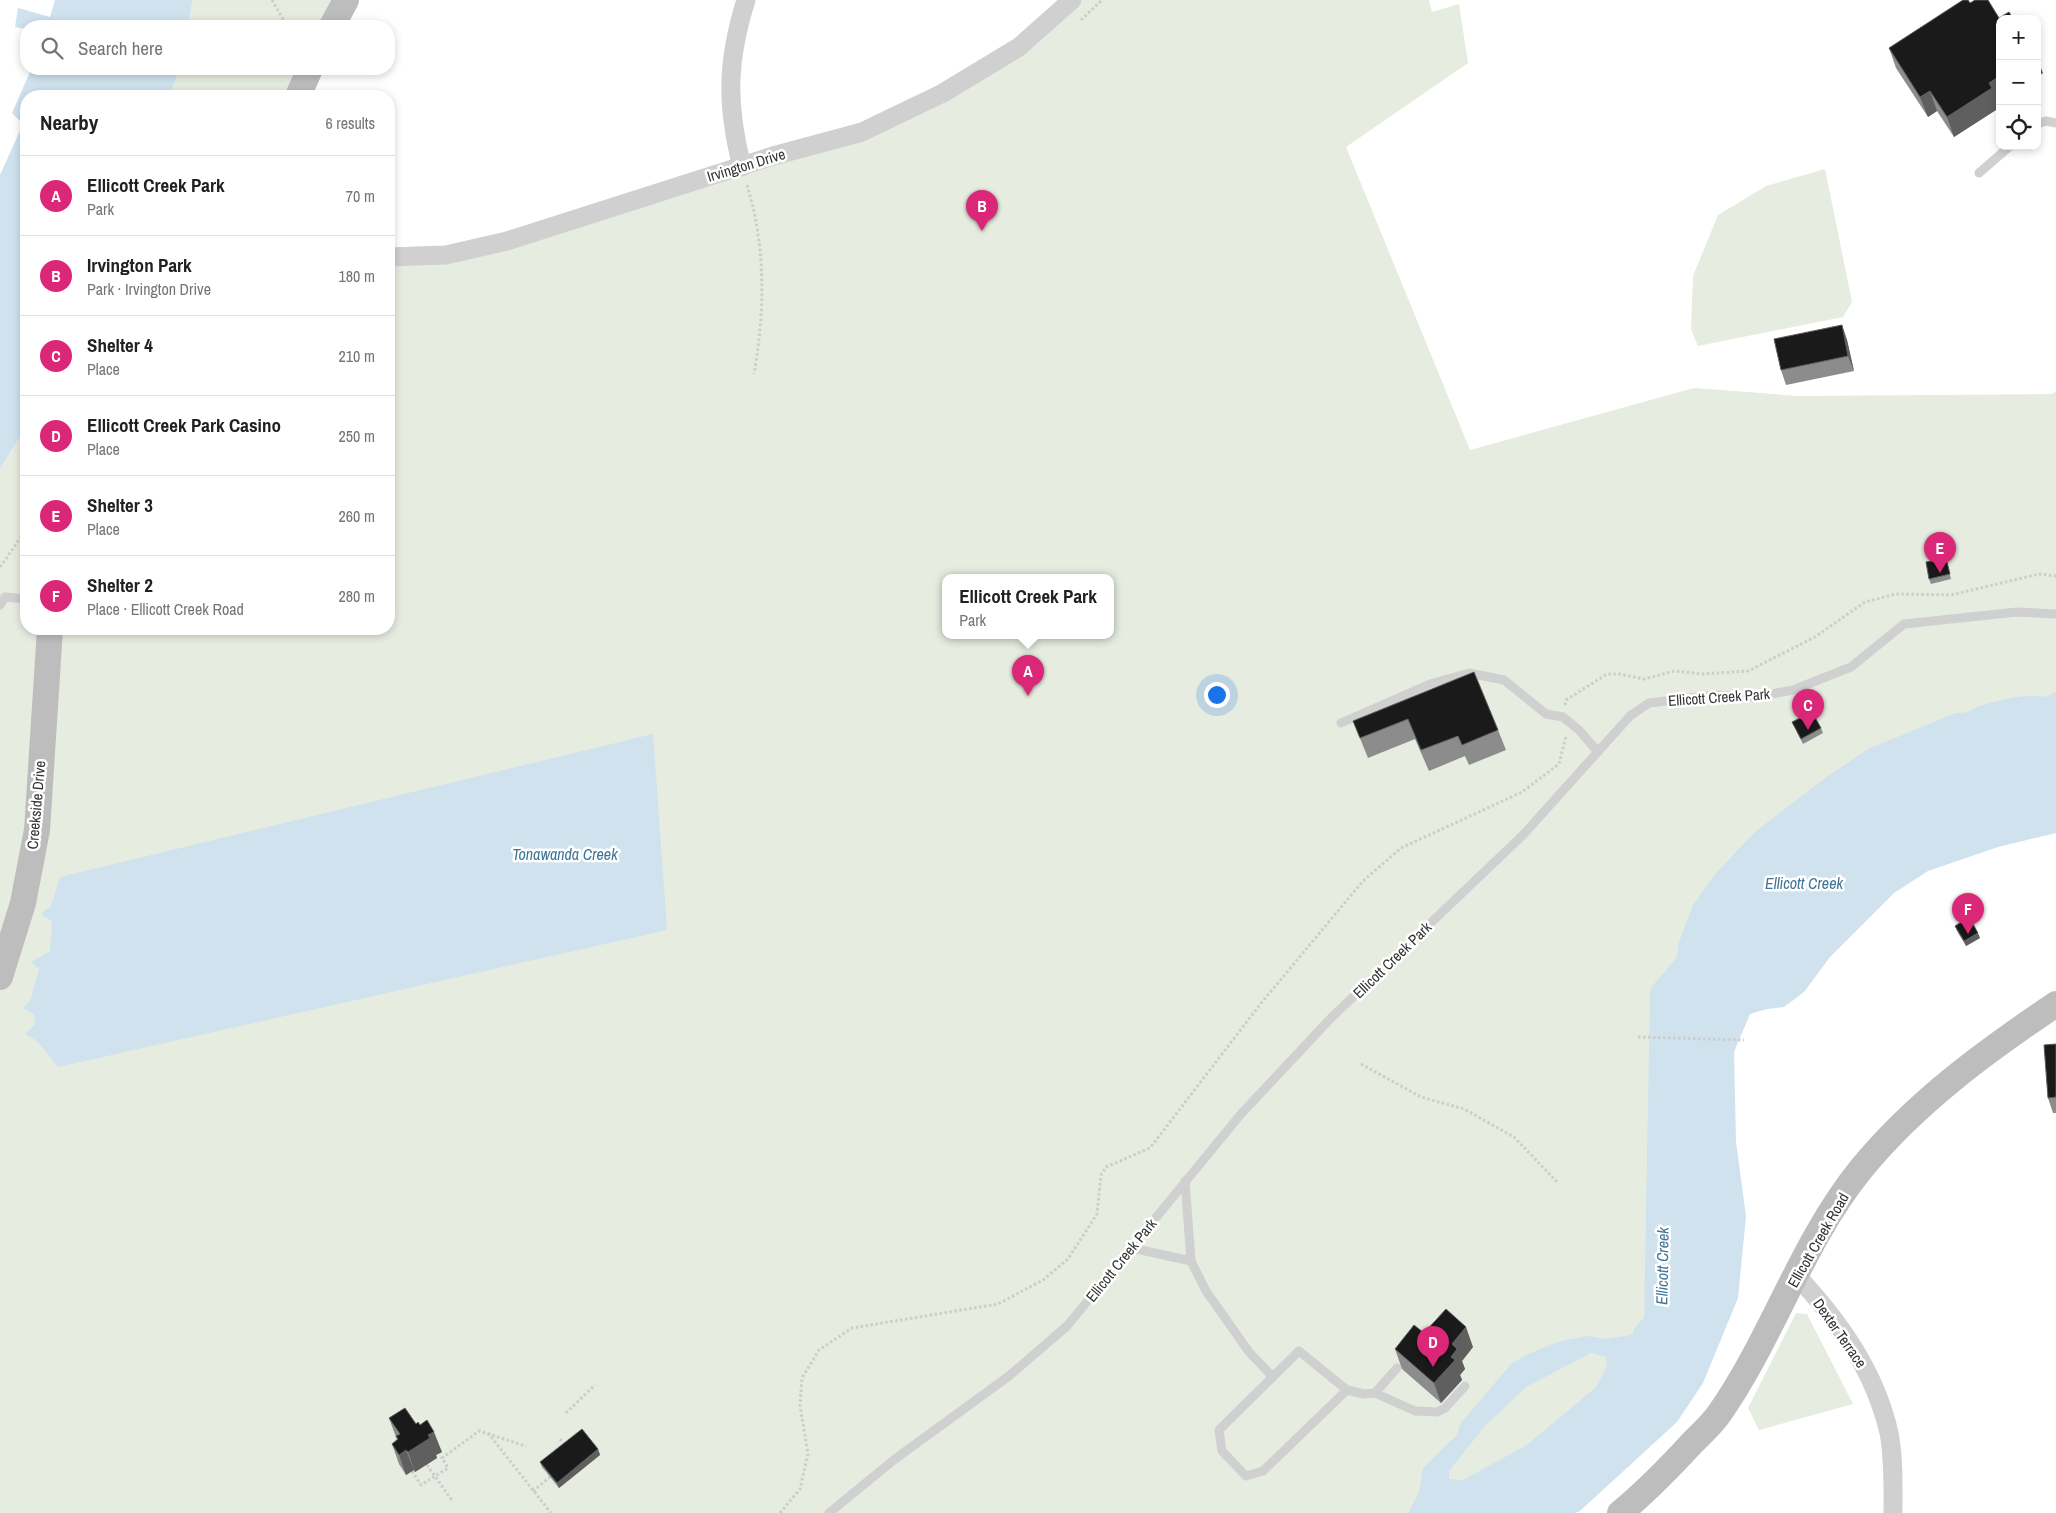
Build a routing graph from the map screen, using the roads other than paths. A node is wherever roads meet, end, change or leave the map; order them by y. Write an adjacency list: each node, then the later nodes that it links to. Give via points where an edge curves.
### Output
1 (346, 0): 4 (street)
2 (746, 0): 10 (street, via 730,66 734,136)
3 (1072, 0): 10 (street, Irvington Drive, via 1019,48 943,93 862,132)
4 (335, 20)
5 (307, 75): 6 (street)
6 (301, 90)
7 (2056, 122): 8 (lane)
8 (2041, 123)
9 (2005, 150): 11 (lane)
10 (742, 167): 12 (street, Irvington Drive, via 507,241 446,255)
11 (1979, 173)
12 (395, 257)
13 (20, 599): 14 (lane, via 5,598)
14 (0, 605)
15 (2056, 614): 18 (lane, Ellicott Creek Park, via 2017,612 1904,624 1851,667 1793,690 1755,697 1714,695 1649,703 1630,716)
16 (50, 635): 19 (street, Creekside Drive, via 37,830 23,903)
17 (1341, 722): 18 (lane, via 1430,684 1470,673 1504,680 1546,714 1564,717)
18 (1598, 752): 21 (lane, Ellicott Creek Park, via 1523,835 1331,1018 1241,1114)
19 (0, 977)
20 (2056, 1004): 24 (street, Ellicott Creek Road, via 1982,1055 1921,1104 1860,1170 1821,1228)
21 (1185, 1180): 22 (lane, Ellicott Creek Park); 23 (lane)
22 (1132, 1248): 23 (lane); 30 (lane, Ellicott Creek Park, via 1067,1326 1009,1376 895,1459)
23 (1191, 1261): 26 (lane, via 1206,1291 1249,1352)
24 (1796, 1275): 31 (street, Ellicott Creek Road, via 1752,1360 1718,1415 1654,1484); 32 (street, Dexter Terrace, via 1826,1307 1852,1344 1881,1403 1893,1467)
25 (1397, 1368): 29 (lane)
26 (1273, 1377): 28 (lane, via 1299,1351); 28 (lane, via 1219,1430 1222,1451 1246,1476 1263,1472)
27 (1465, 1386): 29 (lane, via 1445,1408 1437,1412 1415,1411)
28 (1347, 1390): 29 (lane, via 1364,1394)
29 (1375, 1392)
30 (829, 1513)
31 (1620, 1513)
32 (1893, 1513)

